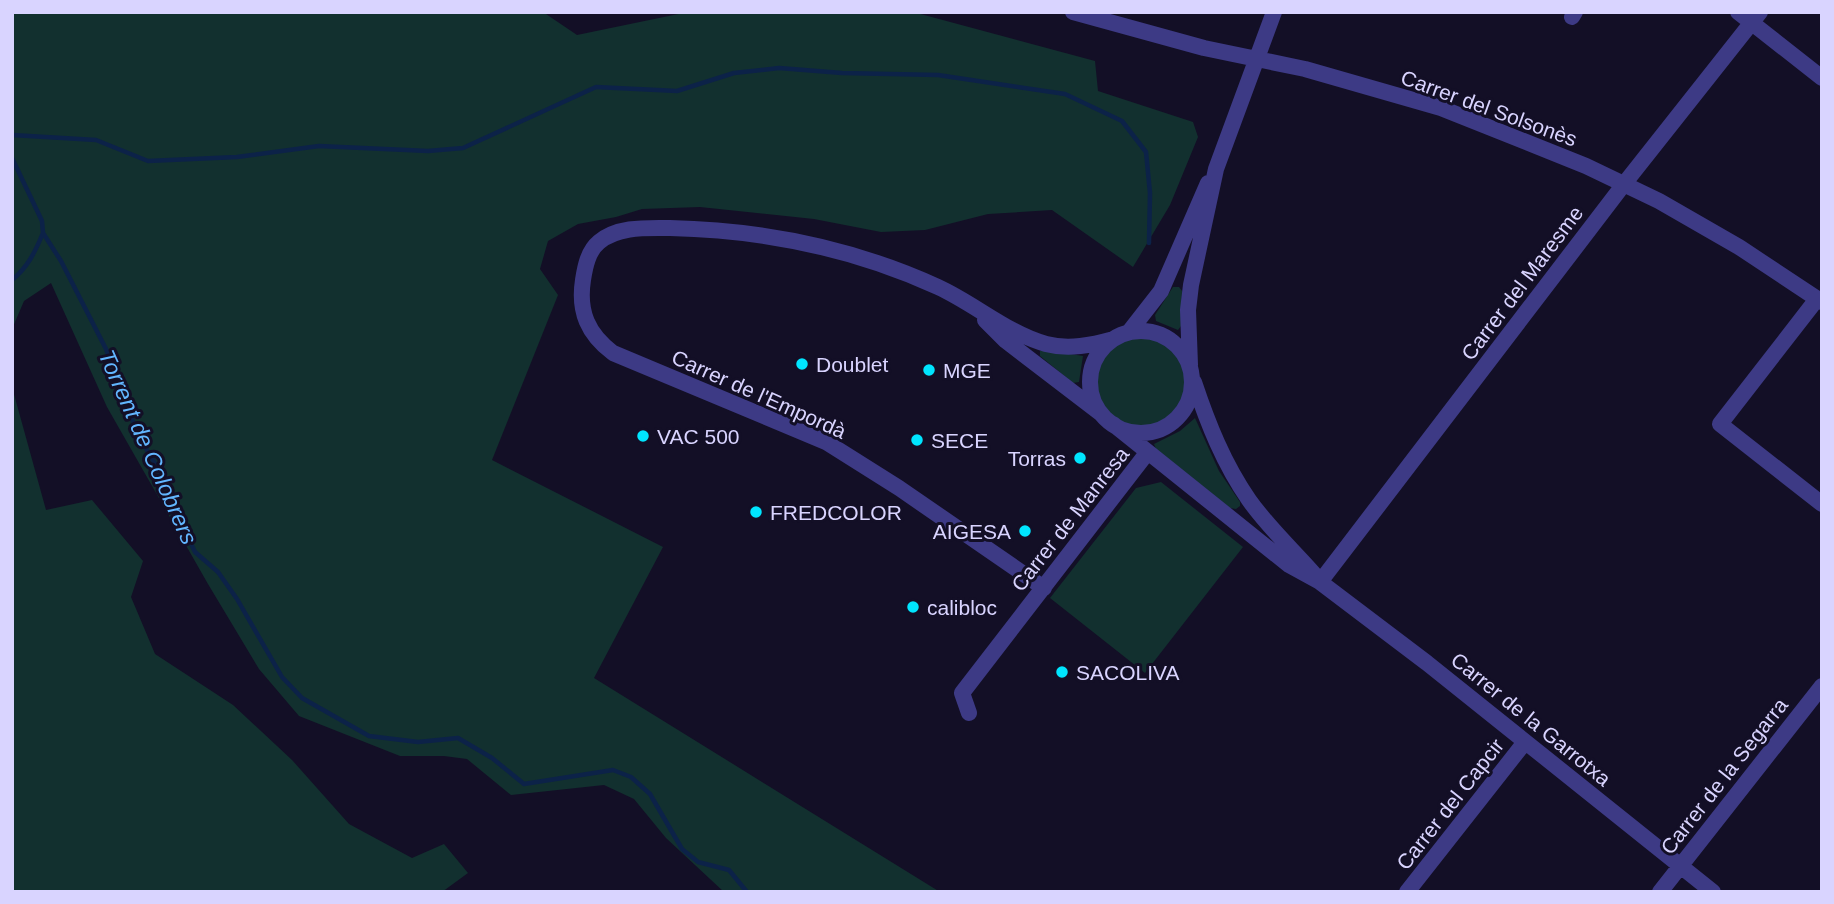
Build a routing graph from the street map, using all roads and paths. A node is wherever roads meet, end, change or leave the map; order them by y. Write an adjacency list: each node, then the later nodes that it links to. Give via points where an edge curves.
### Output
1 (1073, 12): 5 (street, Carrer del Solsonès, via 1204,48)
2 (1274, 12): 5 (street)
3 (1738, 12): 4 (street)
4 (1756, 17): 6 (street); 8 (street, Carrer del Maresme)
5 (1257, 57): 7 (street); 8 (street, Carrer del Solsonès, via 1441,108)
6 (1822, 78)
7 (1216, 169): 12 (street, via 1161,291); 13 (street, via 1191,285)
8 (1624, 184): 10 (street, Carrer del Solsonès, via 1739,247); 17 (street, Carrer del Maresme)
9 (589, 256): 11 (street, Carrer de la Garrotxa, via 598,242 631,229 750,233 891,268); 18 (street, Carrer de l'Empordà, via 581,307 592,334 613,354 826,442)
10 (1819, 301): 16 (street, via 1720,424)
11 (968, 303): 12 (street, Carrer de la Garrotxa, via 1014,331 1050,345 1088,346); 14 (street, Carrer de la Garrotxa, via 1006,341)
12 (1121, 335): 13 (street, via 1141,331 1166,337 1184,354); 14 (street, via 1103,348 1091,374 1094,402)
13 (1191, 371): 14 (street, via 1187,404 1168,425 1140,433); 17 (street, Carrer de la Garrotxa, via 1234,477 1267,523)
14 (1107, 419): 15 (street, Carrer de la Garrotxa)
15 (1147, 453): 17 (street, Carrer de la Garrotxa, via 1289,565); 18 (street, Carrer de Manresa)
16 (1822, 504)
17 (1320, 582): 21 (street, Carrer de la Garrotxa)
18 (1044, 588): 20 (street, Carrer de Manresa, via 962,693)
19 (1822, 686): 22 (street, Carrer de la Segarra)
20 (969, 713)
21 (1525, 742): 22 (street, Carrer de la Garrotxa); 23 (street, Carrer del Capcir)
22 (1681, 866): 24 (street, Carrer de la Segarra); 25 (street, Carrer de la Garrotxa)
23 (1407, 892)
24 (1660, 892)
25 (1713, 892)

